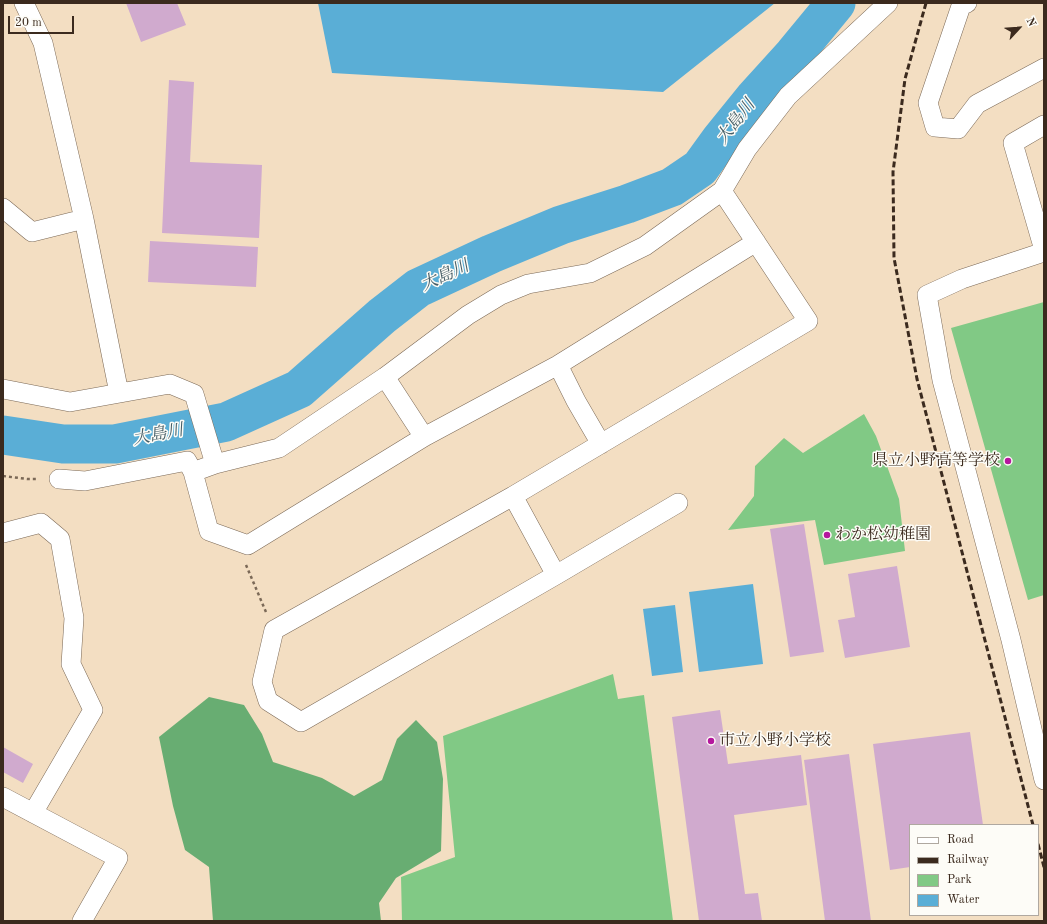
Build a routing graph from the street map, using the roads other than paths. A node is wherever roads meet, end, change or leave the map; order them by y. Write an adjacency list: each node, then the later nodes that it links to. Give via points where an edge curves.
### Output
1 (24, 3): 8 (street, via 44,43)
2 (888, 3): 6 (street, via 788,96 747,149)
3 (967, 3): 4 (street, via 961,6 928,103 935,127 958,129 977,104)
4 (1044, 68)
5 (1044, 125): 10 (street, via 1013,143)
6 (722, 191): 9 (street); 12 (street, via 645,246 590,273 528,284 501,295 468,315)
7 (3, 208): 8 (street, via 32,232)
8 (84, 219): 14 (street)
9 (756, 242): 11 (street); 16 (street, via 808,321)
10 (1044, 251): 24 (street, via 962,279 927,295 942,380 1011,640)
11 (558, 365): 15 (street); 16 (street)
12 (385, 377): 15 (street); 17 (street, via 279,448)
13 (3, 389): 14 (street, via 70,402)
14 (119, 393): 17 (street, via 170,384 194,394)
15 (424, 437): 18 (street, via 248,545 209,531)
16 (601, 444): 20 (street)
17 (215, 464): 18 (street)
18 (192, 472): 19 (street, via 187,461 85,481)
19 (59, 479)
20 (513, 496): 23 (street); 23 (street, via 274,630 262,682 268,701 300,722)
21 (678, 503): 23 (street)
22 (3, 533): 26 (street, via 41,523 60,539 74,618 70,664 93,710)
23 (556, 575)
24 (1044, 780)
25 (3, 797): 26 (street)
26 (33, 813): 27 (street, via 118,858)
27 (82, 921)

